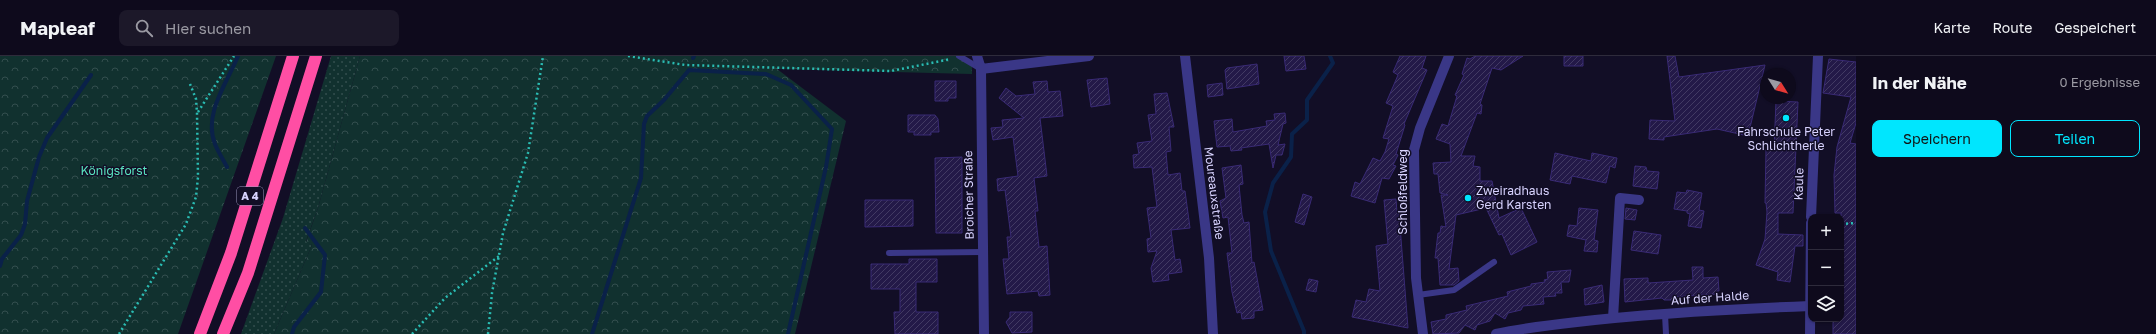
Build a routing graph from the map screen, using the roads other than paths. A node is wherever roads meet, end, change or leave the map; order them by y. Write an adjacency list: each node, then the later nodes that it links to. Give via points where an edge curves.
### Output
1 (293, 56): 22 (highway, A 4, via 232,253)
2 (316, 56): 23 (highway, A 4, via 248,273)
3 (977, 56): 9 (street, Broicher Straße)
4 (1089, 56): 9 (street)
5 (1185, 56): 25 (street, Moureauxstraße, via 1209,258)
6 (1449, 56): 17 (street, Schloßfeldweg, via 1420,128 1414,150)
7 (1818, 56): 11 (street, Kaule)
8 (960, 57): 9 (lane)
9 (981, 70): 13 (street, Broicher Straße)
10 (1639, 200): 20 (street, via 1620,198)
11 (1811, 214)
12 (1811, 250): 16 (street)
13 (983, 252): 14 (lane); 24 (street, Broicher Straße)
14 (889, 253)
15 (1494, 262): 17 (lane, via 1454,290)
16 (1810, 286)
17 (1418, 295): 26 (street, Schloßfeldweg)
18 (1808, 306): 19 (street, Auf der Halde)
19 (1665, 314): 20 (street, Auf der Halde); 28 (lane)
20 (1613, 318): 27 (street, Auf der Halde, via 1529,327)
21 (1810, 322): 29 (street)
22 (200, 334)
23 (223, 334)
24 (984, 334)
25 (1213, 334)
26 (1423, 334)
27 (1496, 334)
28 (1666, 334)
29 (1810, 334)

